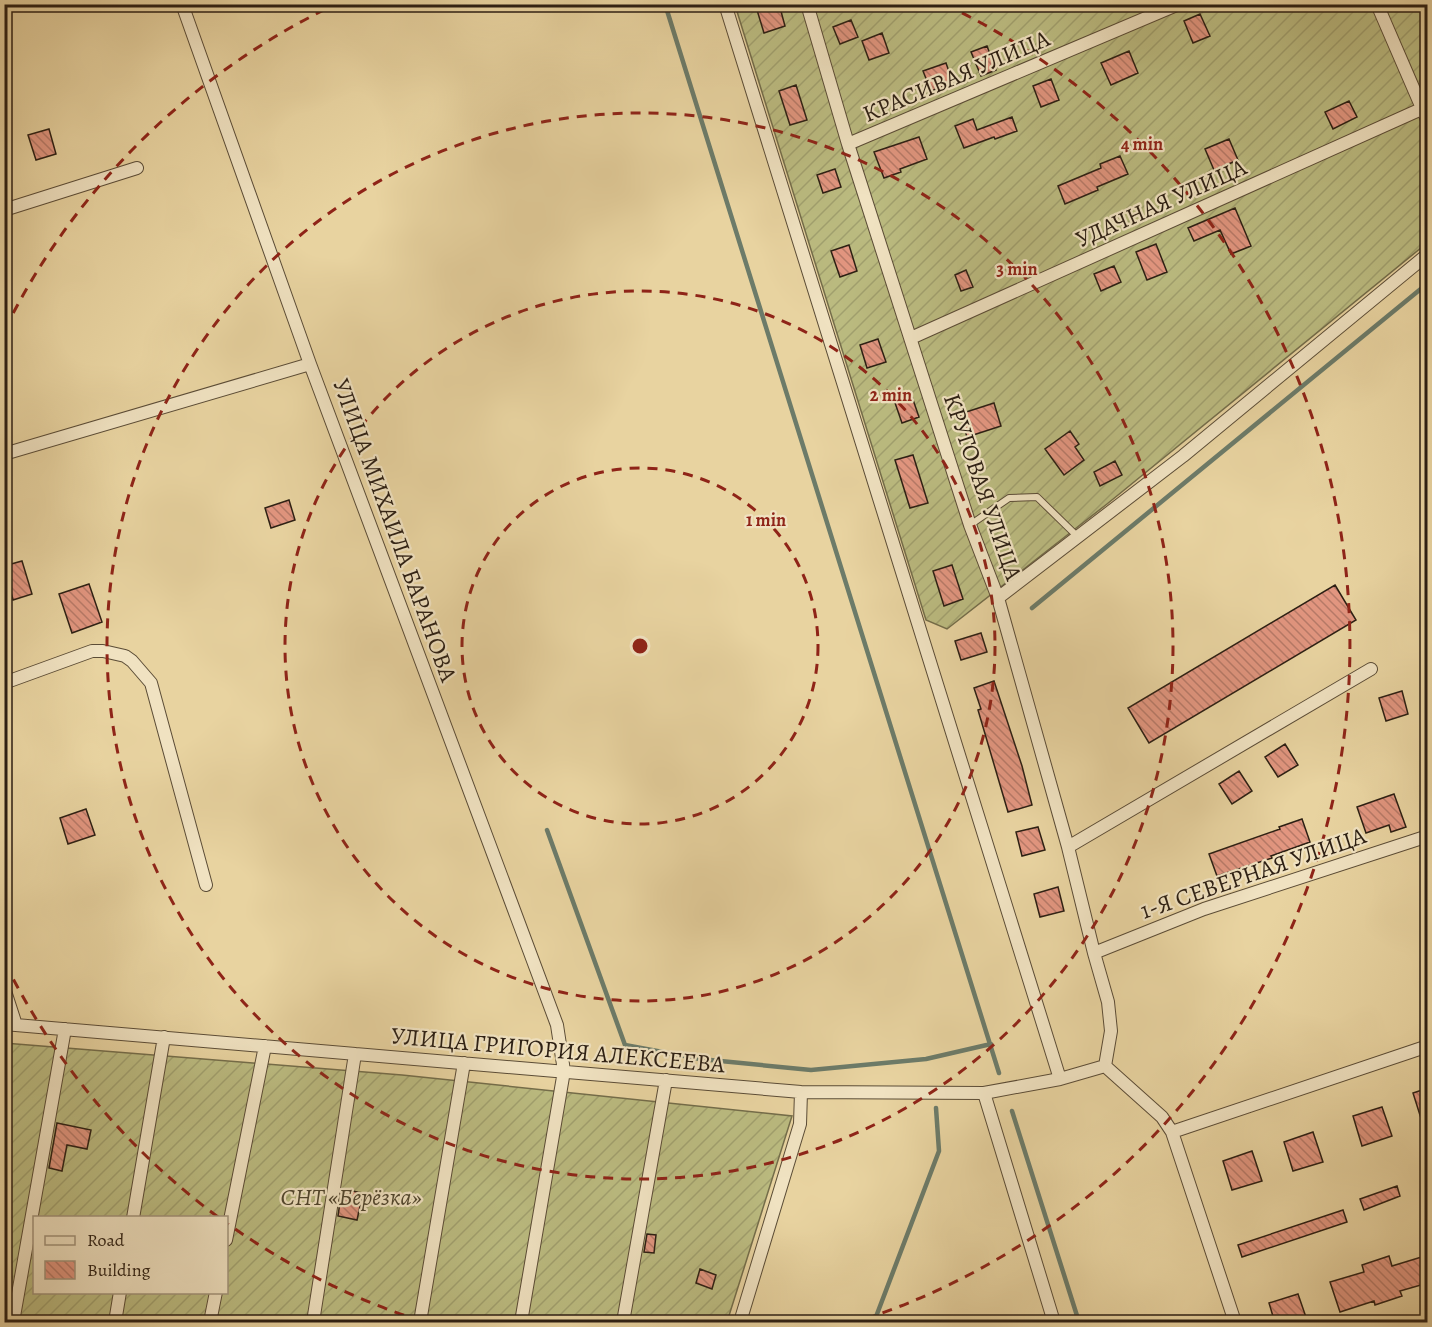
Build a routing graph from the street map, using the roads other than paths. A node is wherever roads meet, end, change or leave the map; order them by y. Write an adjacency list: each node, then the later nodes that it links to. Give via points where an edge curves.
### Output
1 (182, 4): 13 (street, УЛИЦА МИХАИЛА БАРАНОВА)
2 (725, 4): 34 (street)
3 (807, 4): 8 (street, КРУГОВАЯ УЛИЦА)
4 (1179, 4): 8 (street, КРАСИВАЯ УЛИЦА)
5 (1377, 4): 6 (street)
6 (1425, 107): 7 (street); 12 (street, УДАЧНАЯ УЛИЦА)
7 (1428, 122)
8 (848, 144): 12 (street, КРУГОВАЯ УЛИЦА)
9 (137, 168): 10 (street)
10 (4, 210)
11 (1428, 254): 16 (street, КРУГОВАЯ УЛИЦА)
12 (911, 338): 15 (street, КРУГОВАЯ УЛИЦА)
13 (310, 364): 14 (street); 33 (street, УЛИЦА МИХАИЛА БАРАНОВА, via 557,1025)
14 (4, 454)
15 (970, 525): 16 (lane, via 1009,498 1037,497); 17 (street, КРУГОВАЯ УЛИЦА)
16 (1078, 538): 17 (street, КРУГОВАЯ УЛИЦА)
17 (998, 598): 21 (street)
18 (1371, 669): 21 (street)
19 (4, 683): 22 (street, via 92,651 114,653 132,661 151,684)
20 (1428, 836): 23 (street, 1-Я СЕВЕРНАЯ УЛИЦА, via 1204,909)
21 (1068, 848): 23 (street)
22 (206, 885)
23 (1094, 953): 32 (street, via 1108,1002 1111,1030)
24 (4, 988): 25 (street)
25 (10, 1024): 26 (street, УЛИЦА ГРИГОРИЯ АЛЕКСЕЕВА)
26 (65, 1029): 27 (street, УЛИЦА ГРИГОРИЯ АЛЕКСЕЕВА); 43 (street)
27 (164, 1037): 28 (street, УЛИЦА ГРИГОРИЯ АЛЕКСЕЕВА); 39 (street)
28 (265, 1046): 30 (street, УЛИЦА ГРИГОРИЯ АЛЕКСЕЕВА); 40 (street)
29 (1428, 1046): 38 (street)
30 (355, 1054): 31 (street, УЛИЦА ГРИГОРИЯ АЛЕКСЕЕВА); 46 (street)
31 (464, 1063): 33 (street, УЛИЦА ГРИГОРИЯ АЛЕКСЕЕВА); 47 (street)
32 (1105, 1066): 34 (street, УЛИЦА ГРИГОРИЯ АЛЕКСЕЕВА); 38 (street, via 1162,1117)
33 (564, 1071): 35 (street, УЛИЦА ГРИГОРИЯ АЛЕКСЕЕВА); 48 (street, УЛИЦА МИХАИЛА БАРАНОВА)
34 (1060, 1079): 37 (street, УЛИЦА ГРИГОРИЯ АЛЕКСЕЕВА)
35 (666, 1080): 36 (street, УЛИЦА ГРИГОРИЯ АЛЕКСЕЕВА); 49 (street)
36 (801, 1092): 37 (street, УЛИЦА ГРИГОРИЯ АЛЕКСЕЕВА); 50 (street, via 800,1124)
37 (984, 1093): 51 (street)
38 (1172, 1132): 52 (street)
39 (133, 1216)
40 (228, 1230)
41 (120, 1294): 44 (street)
42 (216, 1294): 45 (street)
43 (13, 1323)
44 (115, 1323)
45 (210, 1323)
46 (313, 1323)
47 (420, 1323)
48 (521, 1323)
49 (623, 1323)
50 (740, 1323)
51 (1054, 1323)
52 (1235, 1323)

